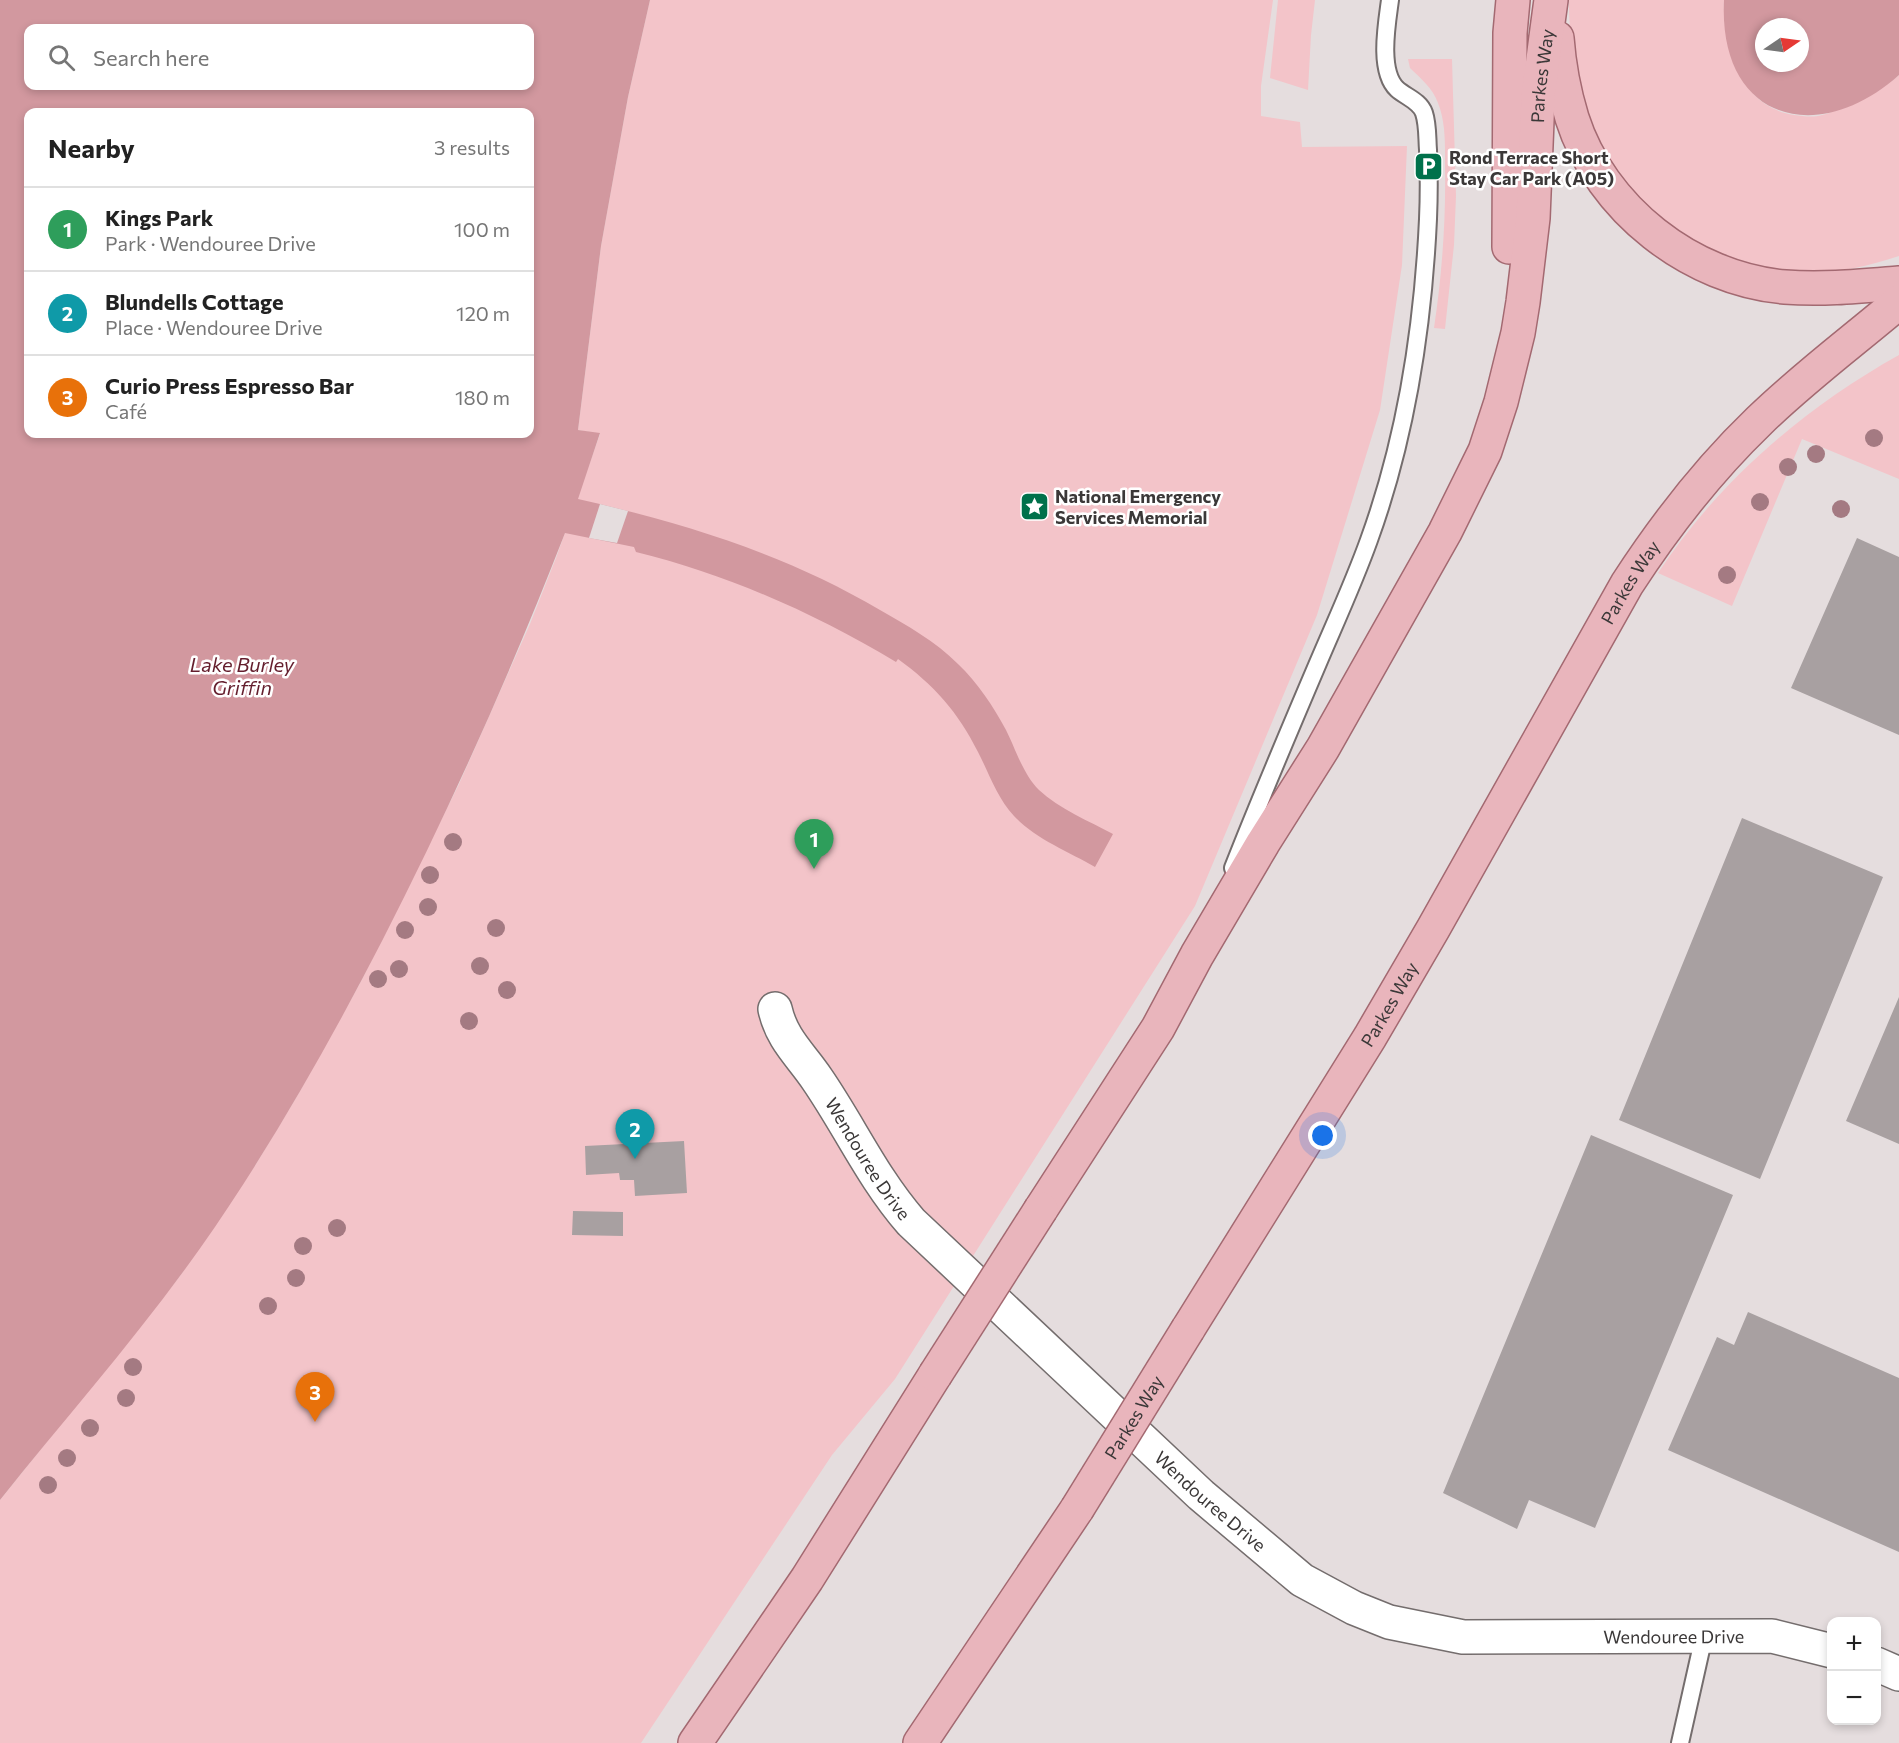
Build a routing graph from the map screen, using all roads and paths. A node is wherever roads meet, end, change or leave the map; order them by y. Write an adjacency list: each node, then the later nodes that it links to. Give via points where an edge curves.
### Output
1 (1390, 0): 8 (lane, via 1388,74 1395,87 1418,104 1424,114 1429,170 1424,278 1401,429 1370,539)
2 (1513, 0): 7 (main road, Parkes Way, via 1509,262)
3 (1551, 0): 7 (main road, Parkes Way, via 1538,96 1533,218 1523,302)
4 (1556, 0): 5 (main road, via 1563,83 1581,141 1611,189 1655,235 1711,269 1751,281 1815,288)
5 (1899, 283)
6 (1899, 302): 15 (main road, Parkes Way, bridge, via 1760,420 1656,539 1370,1037 1077,1509)
7 (1501, 402): 8 (main road, Parkes Way, via 1485,451 1445,532 1323,748)
8 (1197, 955): 14 (main road, Parkes Way, bridge, via 1158,1028 807,1579)
9 (775, 1009): 10 (street, Wendouree Drive, via 786,1038 817,1079 879,1181 911,1221 1201,1495 1302,1580 1389,1622 1462,1637)
10 (1704, 1636): 11 (street, Wendouree Drive, via 1772,1636); 16 (lane)
11 (1827, 1650)
12 (1881, 1666): 13 (street)
13 (1899, 1674)
14 (695, 1743)
15 (920, 1743)
16 (1680, 1743)

